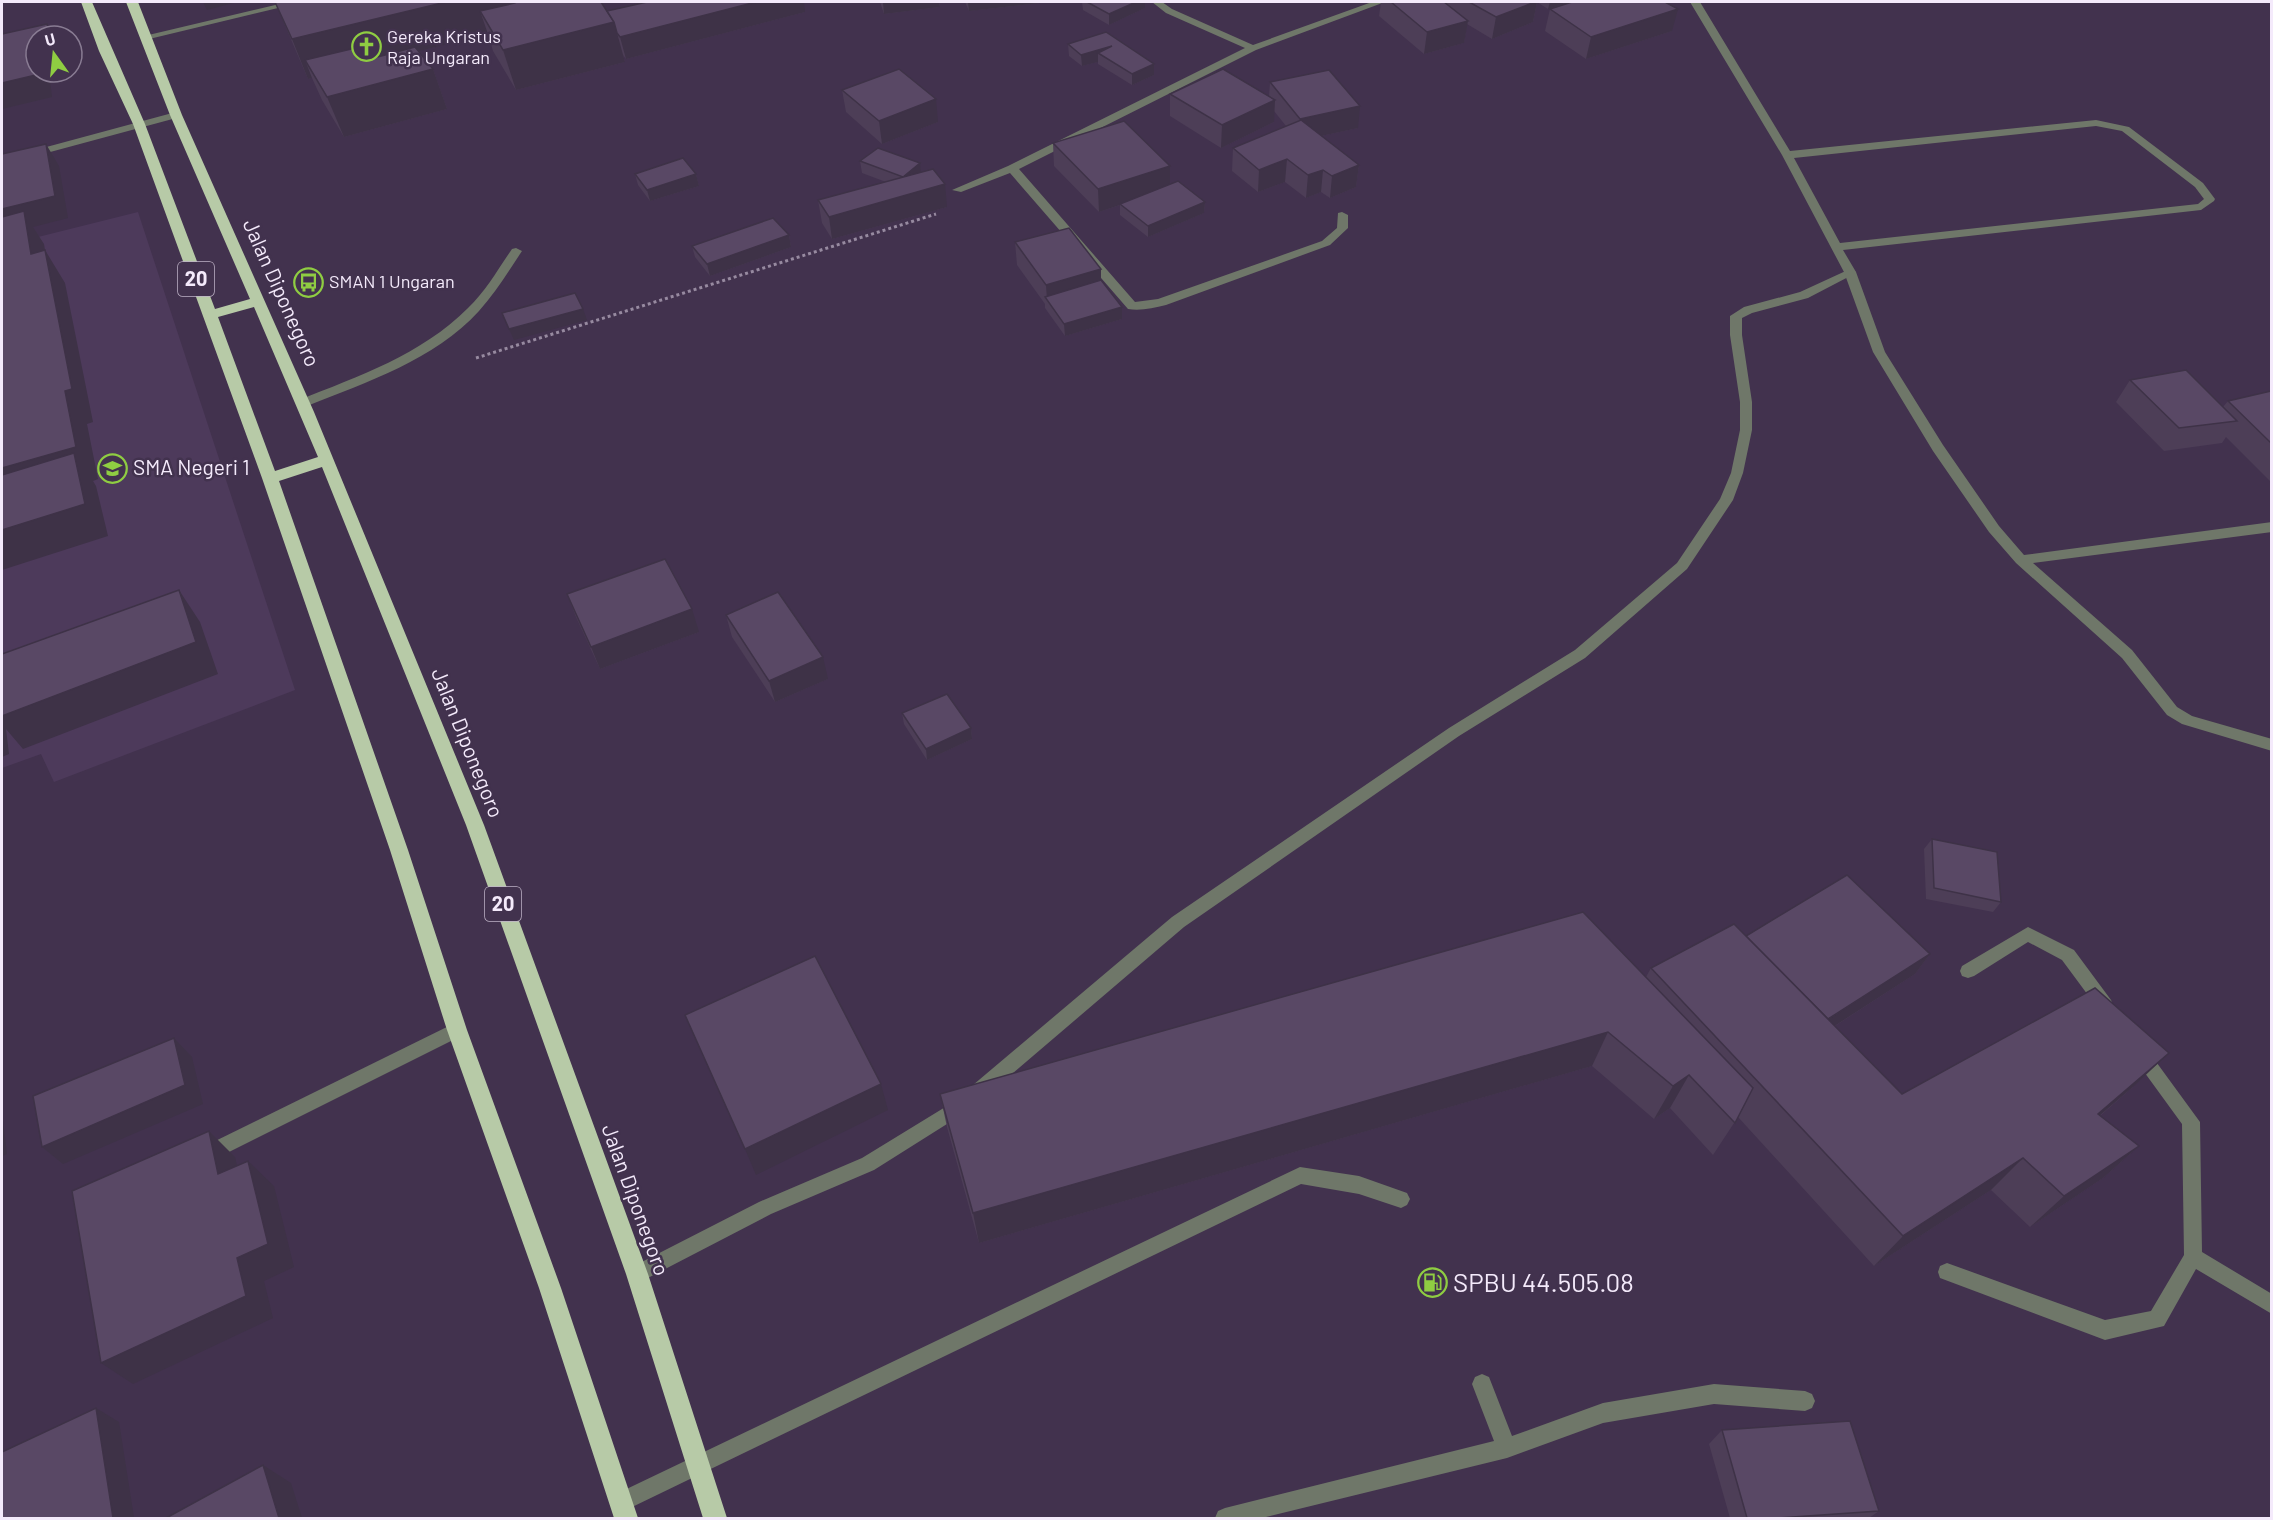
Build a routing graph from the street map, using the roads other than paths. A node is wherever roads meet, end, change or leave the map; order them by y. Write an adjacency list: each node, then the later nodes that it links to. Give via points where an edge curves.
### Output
1 (86, 2): 10 (highway, 20)
2 (132, 2): 7 (highway, Jalan Diponegoro / 20)
3 (298, 2): 7 (street)
4 (1157, 2): 8 (street)
5 (1380, 2): 8 (street)
6 (1695, 2): 11 (street)
7 (145, 37): 9 (highway, Jalan Diponegoro / 20)
8 (1253, 48): 13 (street)
9 (176, 115): 10 (street); 19 (highway, Jalan Diponegoro / 20)
10 (139, 124): 12 (street); 20 (highway, 20)
11 (1787, 155): 16 (street); 16 (street, via 2096,123 2124,129 2199,185 2210,199 2201,207)
12 (2, 162)
13 (1012, 168): 14 (street); 15 (street, via 1132,306 1162,302 1326,243 1343,228)
14 (957, 190)
15 (1342, 215)
16 (1836, 246): 18 (street)
17 (516, 251): 21 (street, via 499,283 476,309 429,348 403,364)
18 (1850, 272): 25 (street, via 1879,352 1938,448 1994,529); 35 (street, via 1803,296 1736,316 1746,402 1746,430 1737,473 1726,500 1682,566 1609,632 1544,678 1454,732 1178,922 946,1117 868,1164 765,1208)
19 (258, 301): 20 (highway); 21 (highway, Jalan Diponegoro / 20)
20 (210, 315): 23 (highway, 20)
21 (303, 403): 22 (highway, Jalan Diponegoro / 20)
22 (326, 460): 23 (highway); 35 (highway, Jalan Diponegoro / 20, via 475,825)
23 (270, 478): 29 (highway, 20)
24 (2271, 527): 25 (street)
25 (2021, 560): 26 (street, via 2127,654 2172,711 2187,720)
26 (2271, 746)
27 (1968, 971): 28 (street, via 2028,934 2068,955)
28 (2116, 1020)
29 (457, 1030): 31 (street); 41 (highway, 20, via 550,1288)
30 (2130, 1038): 33 (street, via 2191,1122)
31 (190, 1163)
32 (1401, 1199): 40 (street, via 1359,1185 1300,1175)
33 (2193, 1257): 34 (street, via 2157,1318 2105,1330); 36 (street)
34 (1947, 1272)
35 (637, 1274): 40 (highway, Jalan Diponegoro / 20)
36 (2271, 1305)
37 (1482, 1384): 39 (street)
38 (1805, 1401): 39 (street, via 1714,1394 1603,1413)
39 (1507, 1448): 43 (street)
40 (696, 1466): 41 (street); 42 (highway, Jalan Diponegoro / 20)
41 (623, 1510)
42 (715, 1518)
43 (1225, 1518)

